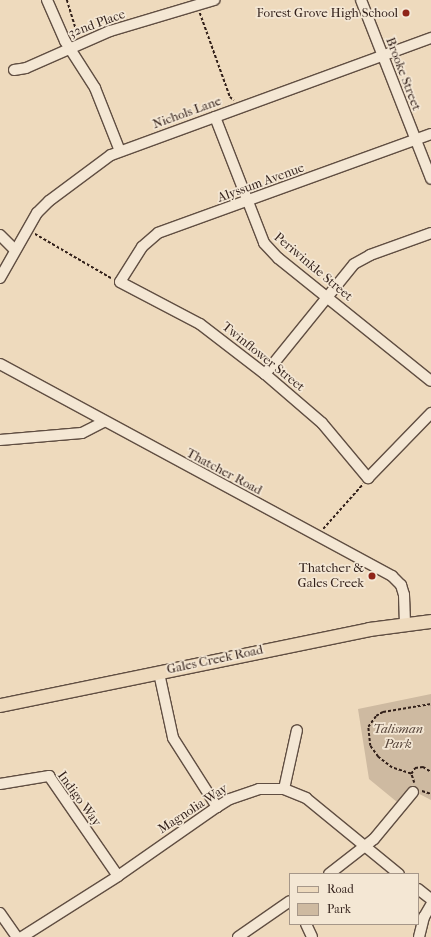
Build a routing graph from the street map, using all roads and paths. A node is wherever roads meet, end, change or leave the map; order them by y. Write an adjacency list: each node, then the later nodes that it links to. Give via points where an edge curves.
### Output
1 (47, 0): 7 (street)
2 (67, 0): 7 (path)
3 (214, 0): 7 (street, 32nd Place, via 110,31)
4 (362, 0): 8 (street, Brooke Street)
5 (200, 13): 10 (path, via 230,97)
6 (431, 38): 8 (street, Nichols Lane)
7 (74, 46): 9 (street, 32nd Place, via 26,68); 14 (street, via 95,88)
8 (382, 56): 10 (street, Nichols Lane); 13 (street, Brooke Street)
9 (14, 70)
10 (237, 108): 11 (street, Nichols Lane)
11 (215, 117): 14 (street, Nichols Lane); 16 (street, Periwinkle Street)
12 (431, 134): 13 (street, Alyssum Avenue)
13 (415, 140): 15 (street, Brooke Street); 16 (street, Alyssum Avenue)
14 (120, 151): 17 (street, Nichols Lane, via 49,201)
15 (431, 179)
16 (246, 202): 22 (street, Alyssum Avenue, via 153,236 142,247); 23 (street, Periwinkle Street, via 259,235 270,251)
17 (26, 229): 20 (street, Nichols Lane); 22 (path)
18 (431, 233): 23 (street, via 361,259)
19 (0, 235): 20 (street)
20 (15, 250): 21 (street, Nichols Lane)
21 (0, 278)
22 (120, 282): 25 (street, Twinflower Street, via 200,324)
23 (327, 297): 25 (street); 26 (street, Periwinkle Street)
24 (0, 364): 28 (street, Thatcher Road)
25 (265, 374): 30 (street, Twinflower Street, via 322,423)
26 (431, 381)
27 (431, 413): 30 (street)
28 (104, 422): 29 (street, via 82,433); 31 (street, Thatcher Road)
29 (0, 440)
30 (368, 478): 31 (path)
31 (317, 537): 33 (street, Thatcher Road, via 392,576 401,585 404,595)
32 (431, 621): 33 (main road, Gales Creek Road)
33 (405, 623): 34 (main road, Gales Creek Road)
34 (159, 672): 36 (main road, Gales Creek Road); 44 (street, via 173,738)
35 (431, 704): 39 (path, via 383,712 376,716 368,727 368,738 373,752 392,768)
36 (0, 705)
37 (297, 730): 42 (street)
38 (431, 772): 39 (path, via 421,767 415,768)
39 (411, 774): 41 (path)
40 (0, 784): 48 (street, Indigo Way, via 49,776)
41 (417, 788): 43 (path); 45 (street)
42 (284, 789): 44 (street, Magnolia Way, via 259,789); 45 (street, Magnolia Way, via 318,805)
43 (431, 794)
44 (216, 807): 48 (street, Magnolia Way)
45 (365, 847): 46 (street); 47 (street, Magnolia Way)
46 (330, 873)
47 (398, 873)
48 (118, 876): 56 (street, Magnolia Way)
49 (419, 890): 50 (street)
50 (431, 899)
51 (289, 902): 57 (street)
52 (431, 905): 59 (street, via 424,917)
53 (0, 913): 55 (street)
54 (306, 925): 58 (street)
55 (17, 937)
56 (22, 937)
57 (238, 937)
58 (312, 937)
59 (419, 937)

